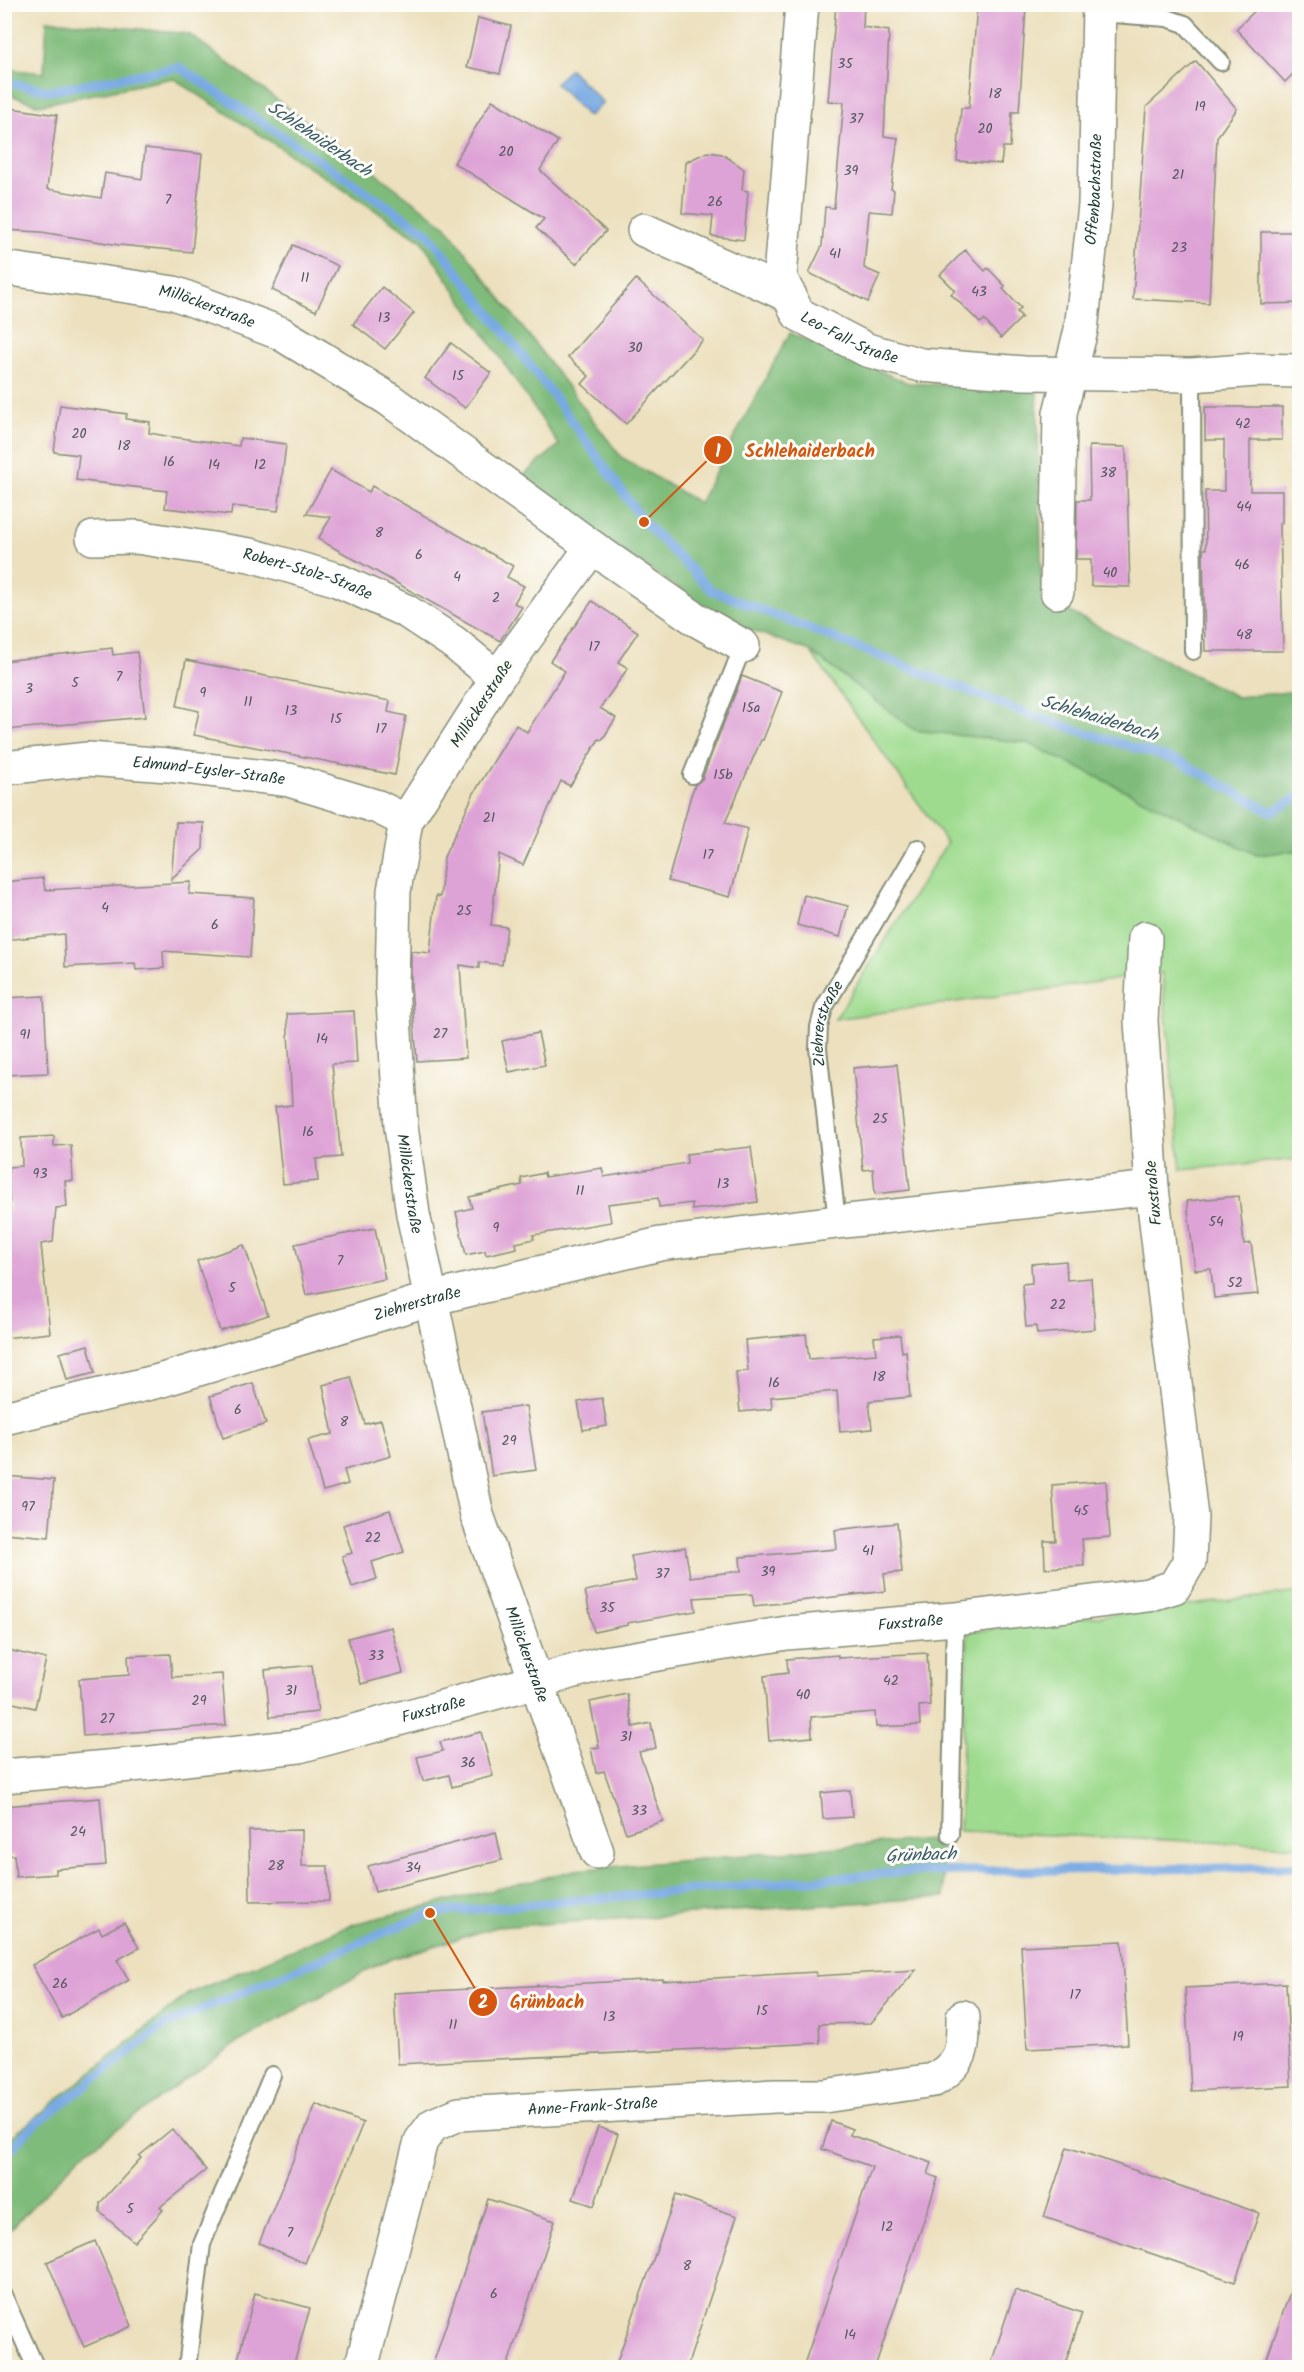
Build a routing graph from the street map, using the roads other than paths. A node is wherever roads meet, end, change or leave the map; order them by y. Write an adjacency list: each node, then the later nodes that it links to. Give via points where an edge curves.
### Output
1 (802, 4): 6 (street, Leo-Fall-Straße, via 780,277)
2 (1099, 9): 3 (lane, via 1185,24); 8 (street, Offenbachstraße, via 1095,205 1081,330)
3 (1221, 62)
4 (644, 230): 6 (street)
5 (4, 268): 11 (street, Millöckerstraße, via 174,293 280,333 387,398)
6 (789, 296): 8 (street, Leo-Fall-Straße, via 798,314 867,350 921,365)
7 (1299, 371): 9 (street, Leo-Fall-Straße)
8 (1071, 373): 9 (street, Leo-Fall-Straße); 12 (street, via 1060,413)
9 (1192, 375): 14 (lane)
10 (93, 537): 15 (street, Robert-Stolz-Straße, via 137,537 250,555 335,579 406,611)
11 (592, 547): 13 (street, Millöckerstraße, via 697,620); 15 (street, Millöckerstraße)
12 (1057, 592)
13 (743, 646): 17 (lane)
14 (1193, 651)
15 (497, 678): 18 (street, Millöckerstraße)
16 (4, 768): 18 (street, Edmund-Eysler-Straße, via 88,759 289,780 378,807)
17 (692, 775)
18 (406, 821): 23 (street, Millöckerstraße, via 394,891 392,986 401,1126)
19 (918, 848): 22 (lane, Ziehrerstraße, via 824,1008 819,1027)
20 (1145, 938): 21 (street, Fuxstraße, via 1141,1021)
21 (1152, 1188): 22 (street, Ziehrerstraße); 25 (street, Fuxstraße, via 1191,1517 1189,1562 1174,1587 1148,1595)
22 (837, 1222): 23 (street, Ziehrerstraße, via 660,1244)
23 (430, 1299): 24 (street, Ziehrerstraße, via 159,1381); 26 (street, Millöckerstraße, via 477,1515)
24 (4, 1418)
25 (955, 1619): 26 (street, Fuxstraße, via 787,1633 604,1664); 28 (lane)
26 (537, 1682): 27 (street, Fuxstraße, via 299,1746); 29 (street, Millöckerstraße)
27 (4, 1776)
28 (950, 1835)
29 (597, 1852)
30 (963, 2017): 35 (street, Anne-Frank-Straße, via 963,2051 948,2071 934,2080 824,2096 459,2114 433,2125 421,2141)
31 (272, 2075): 34 (lane, via 202,2244)
32 (4, 2297): 33 (lane)
33 (36, 2367)
34 (187, 2367)
35 (361, 2367)

